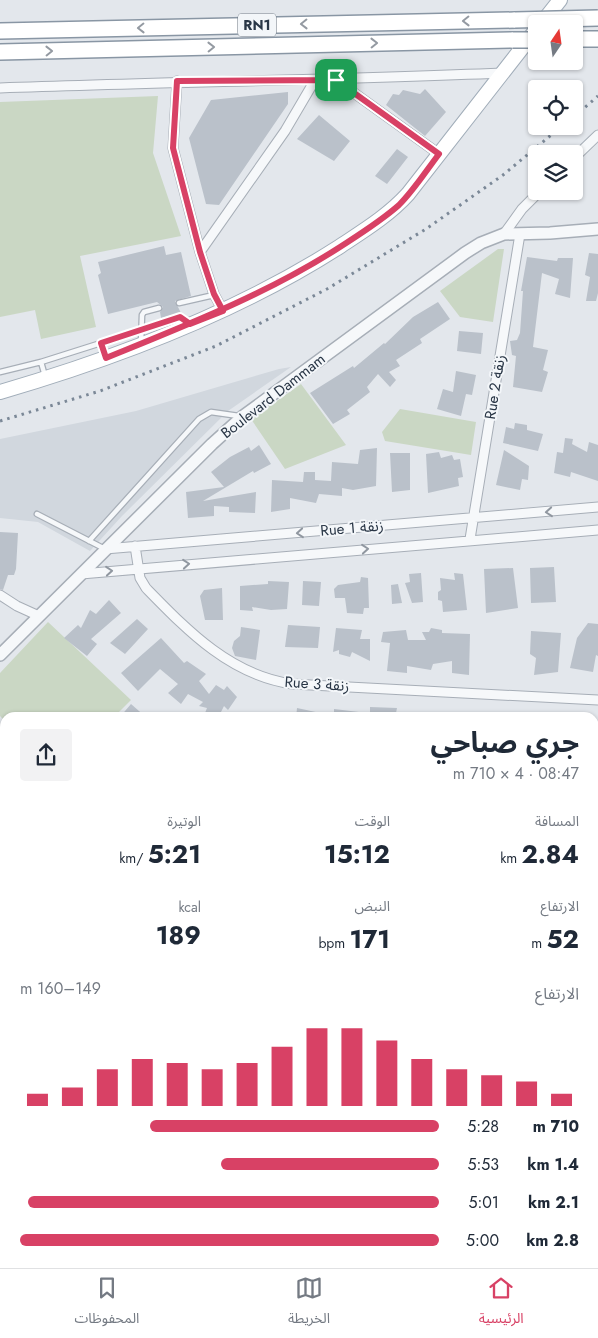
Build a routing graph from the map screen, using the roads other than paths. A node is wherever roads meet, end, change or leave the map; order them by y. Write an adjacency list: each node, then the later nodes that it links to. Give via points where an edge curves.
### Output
1 (560, 0): 2 (main road)
2 (548, 15)
3 (598, 18): 4 (highway, RN1, one-way to 4, bridge)
4 (0, 31)
5 (583, 39): 6 (highway)
6 (598, 39)
7 (528, 40): 10 (main road)
8 (528, 40): 9 (highway, RN1, one-way to 8, bridge)
9 (0, 52)
10 (502, 73): 12 (street); 17 (main road)
11 (315, 80): 12 (street); 13 (street); 22 (street, via 285,131)
12 (336, 80): 17 (street)
13 (177, 81): 14 (street); 22 (street, via 173,148)
14 (0, 88)
15 (598, 135): 16 (street)
16 (583, 149)
17 (439, 154): 26 (main road, via 398,205 365,231 306,268)
18 (532, 200): 20 (street)
19 (598, 229): 21 (street, Boulevard Dammam)
20 (504, 234): 21 (street, Boulevard Dammam); 34 (street, Boulevard Dammam, via 481,242 465,253)
21 (520, 234): 37 (street, Rue 2 زنقة)
22 (200, 252): 23 (street)
23 (214, 294): 24 (lane); 26 (street)
24 (178, 303)
25 (159, 308): 27 (lane, via 144,312)
26 (223, 311): 27 (main road)
27 (141, 337): 28 (lane); 29 (main road)
28 (101, 343): 29 (lane); 30 (lane)
29 (106, 358): 32 (main road)
30 (41, 362): 31 (lane); 32 (lane)
31 (0, 372)
32 (46, 379): 33 (main road)
33 (0, 392)
34 (242, 417): 40 (lane, via 211,412 199,419); 42 (street, Boulevard Dammam)
35 (598, 507): 37 (street, Rue 1 زنقة, one-way to 37)
36 (37, 514): 40 (lane)
37 (473, 518): 39 (street, Rue 2 زنقة); 41 (street, Rue 1 زنقة, one-way to 41)
38 (598, 530): 39 (street, Rue 1 زنقة)
39 (470, 540): 43 (street, Rue 1 زنقة, one-way to 39)
40 (89, 541): 42 (lane)
41 (135, 546): 42 (street, Rue 1 زنقة); 43 (street, Rue 3 زنقة)
42 (105, 549): 44 (street, Boulevard Dammam)
43 (138, 569): 44 (street, one-way to 43); 48 (street, Rue 3 زنقة, via 146,588 205,643 237,667 262,678 292,684)
44 (81, 574): 46 (street, Boulevard Dammam)
45 (0, 595): 46 (street)
46 (39, 616): 47 (street, Boulevard Dammam)
47 (0, 655)
48 (598, 700)

